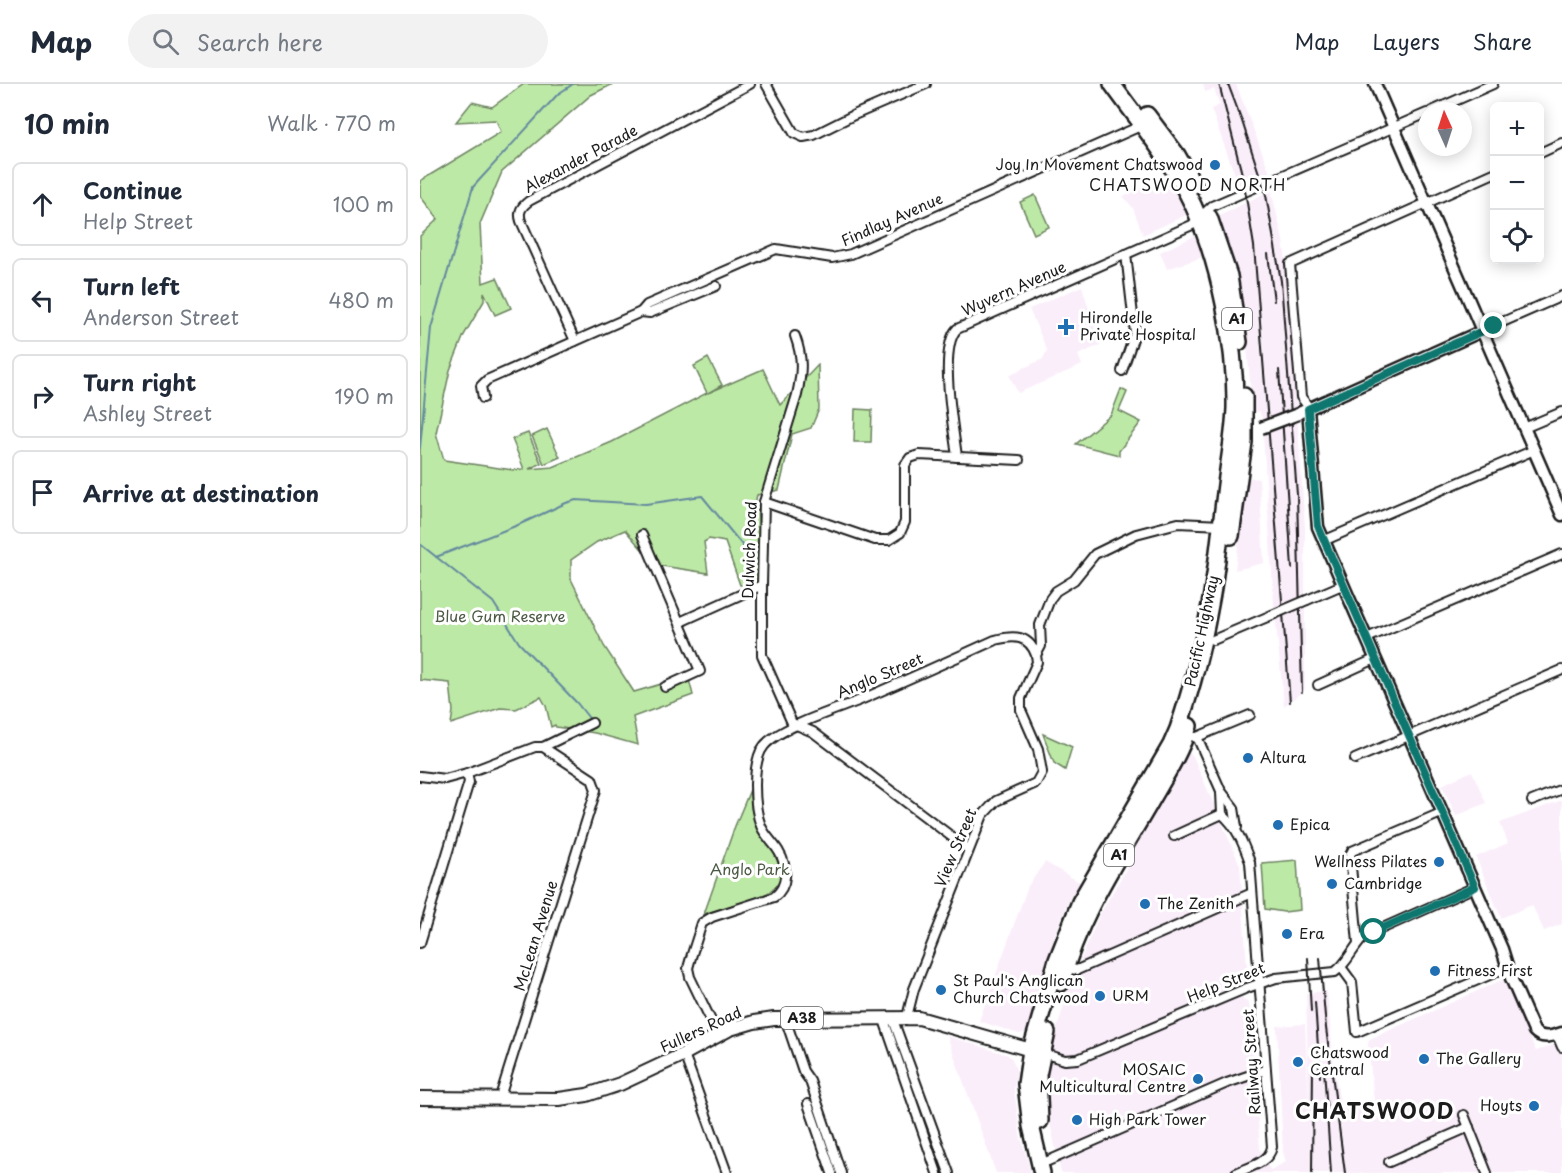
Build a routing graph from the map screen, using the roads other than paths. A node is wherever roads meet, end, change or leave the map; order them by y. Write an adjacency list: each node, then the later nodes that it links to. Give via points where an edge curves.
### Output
1 (750, 84): 23 (street, Alexander Parade, via 521,207 521,221)
2 (766, 84): 3 (street, via 794,133 803,137)
3 (926, 84)
4 (1112, 84): 10 (highway, Pacific Highway / A1)
5 (1124, 84): 10 (highway, Pacific Highway / A1)
6 (1375, 84): 11 (street)
7 (1493, 84): 8 (street)
8 (1452, 102)
9 (1418, 117): 11 (street, Wyvern Avenue)
10 (1146, 123): 16 (highway, Pacific Highway / A1, via 1177,155); 20 (street, Findlay Avenue, via 851,254 832,258 777,249 647,305)
11 (1394, 127): 15 (street); 16 (street, Wyvern Avenue, via 1212,206)
12 (1562, 143): 13 (street)
13 (1544, 151)
14 (1490, 175): 15 (street)
15 (1426, 203): 21 (street); 26 (street, via 1290,264 1301,397 1307,405)
16 (1203, 215): 17 (street, Wyvern Avenue, via 1192,225); 29 (highway, Pacific Highway / A1, via 1223,253 1233,296 1240,347)
17 (1126, 254): 24 (street, via 1135,333); 31 (street, Wyvern Avenue, via 954,333 949,346 949,386)
18 (716, 286): 20 (street, Findlay Avenue, via 650,313)
19 (1562, 296): 21 (street)
20 (641, 312): 23 (street, Findlay Avenue)
21 (1482, 331): 26 (street); 28 (street)
22 (795, 336): 33 (street, Dulwich Road, via 801,354 797,394)
23 (574, 341): 25 (street, Findlay Avenue, via 487,380 482,386)
24 (1122, 371)
25 (483, 398)
26 (1303, 411): 29 (street, bridge); 37 (street, via 1316,518)
27 (1562, 412): 28 (street)
28 (1524, 428): 30 (street)
29 (1239, 433): 35 (highway, Pacific Highway / A1); 43 (highway, Pacific Highway / A1, via 1222,602)
30 (1534, 450): 34 (street); 37 (street)
31 (957, 456): 32 (street); 33 (street, via 910,458 905,465 905,522 900,533 889,540 875,540)
32 (1019, 460)
33 (764, 502): 39 (street, Dulwich Road)
34 (1562, 515)
35 (1222, 525): 44 (street, View Street, via 1178,523 1136,534 1095,554 1074,580 1050,599 1042,617 1041,646); 52 (highway, Pacific Highway / A1)
36 (642, 535): 41 (street)
37 (1323, 541): 40 (street)
38 (1562, 554): 42 (street)
39 (762, 585): 41 (street); 51 (street, Dulwich Road, via 762,655 792,723)
40 (1342, 585): 42 (street); 43 (street, bridge)
41 (680, 622): 48 (street, via 700,671)
42 (1367, 638): 45 (street)
43 (1213, 640): 52 (highway, Pacific Highway / A1)
44 (1036, 656): 51 (street, Anglo Street, via 1025,639 1015,636 995,640); 63 (street, View Street, via 1037,662 1024,687 1021,710 1040,757 1040,779 989,807)
45 (1375, 659): 47 (street); 53 (street)
46 (1562, 670): 53 (street)
47 (1318, 686)
48 (664, 687)
49 (1250, 715): 52 (street)
50 (592, 723): 54 (street)
51 (798, 726): 63 (street, via 813,732); 76 (street, Anglo Street, via 765,744 759,753 755,781 761,826 783,862 783,890 702,923 688,969)
52 (1187, 733): 60 (street, via 1221,791); 70 (highway, Pacific Highway / A1, via 1178,756 1090,904); 78 (highway, Pacific Highway / A1, via 1171,745 1080,902 1057,960)
53 (1408, 736): 55 (street); 61 (street)
54 (543, 747): 56 (street); 81 (street, McLean Avenue, via 592,779 596,790)
55 (1355, 759)
56 (467, 773): 57 (street, via 445,779); 66 (street, via 469,782)
57 (420, 776)
58 (1562, 789): 59 (street)
59 (1532, 801)
60 (1227, 811): 62 (street); 65 (street, Railway Street, via 1250,862)
61 (1441, 813): 64 (street); 67 (street, via 1352,851)
62 (1174, 836)
63 (968, 849): 73 (street, View Street)
64 (1475, 887): 67 (street, via 1374,932); 69 (street)
65 (1252, 893): 70 (street, via 1077,970); 71 (street, Railway Street)
66 (420, 943)
67 (1358, 943): 68 (street)
68 (1341, 967): 69 (street, via 1352,982 1357,1032); 71 (street, Help Street, via 1326,974)
69 (1508, 967): 75 (street, via 1534,1031 1543,1037)
70 (1065, 968): 78 (highway, Pacific Highway / A1)
71 (1260, 983): 78 (street, Help Street, via 1083,1058 1065,1060); 80 (street, Railway Street)
72 (888, 1017): 73 (main road, Fullers Road / A38); 74 (main road, Fullers Road / A38); 91 (street); 92 (street)
73 (907, 1017): 78 (main road, Fullers Road / A38)
74 (785, 1018): 76 (main road, Fullers Road / A38, via 754,1022); 90 (street)
75 (1559, 1034): 77 (street)
76 (718, 1035): 79 (main road, Fullers Road / A38)
77 (1562, 1047)
78 (1037, 1052): 87 (highway, Pacific Highway / A1, via 1038,1113)
79 (684, 1054): 81 (main road, Fullers Road / A38, via 586,1095 558,1099); 88 (street)
80 (1265, 1070): 87 (street, via 1227,1083); 93 (street, Railway Street, via 1271,1153)
81 (500, 1097): 82 (main road, Fullers Road / A38)
82 (420, 1098)
83 (808, 1104): 89 (street)
84 (1464, 1115): 85 (street)
85 (1469, 1127): 86 (street); 94 (street)
86 (1389, 1162)
87 (1045, 1168)
88 (727, 1173)
89 (832, 1173)
90 (841, 1173)
91 (937, 1173)
92 (949, 1173)
93 (1236, 1173)
94 (1487, 1173)

